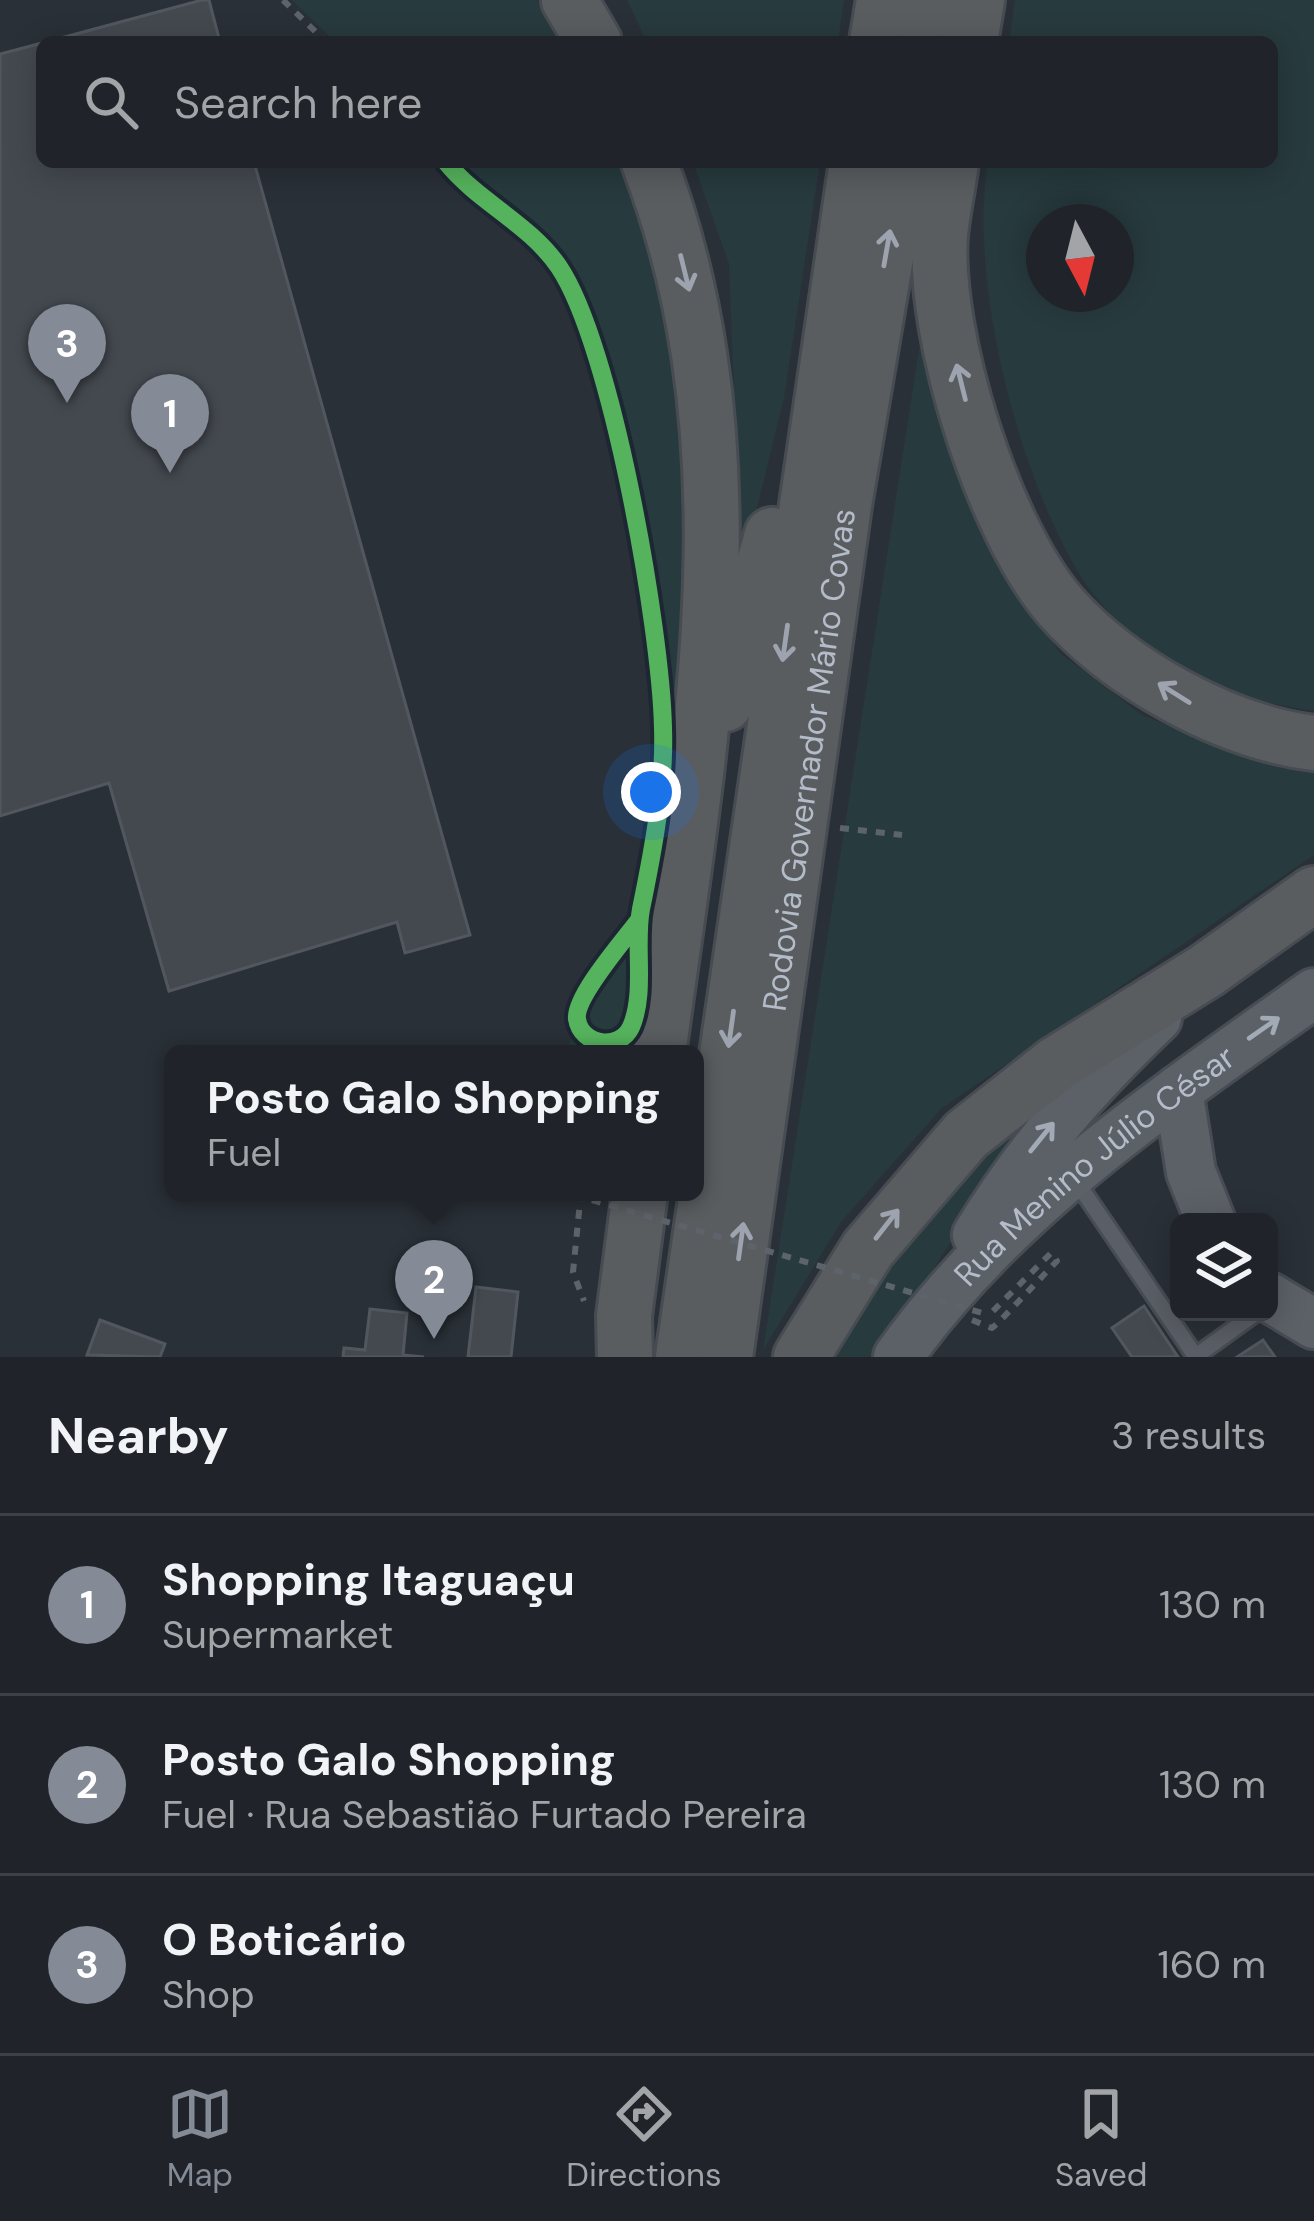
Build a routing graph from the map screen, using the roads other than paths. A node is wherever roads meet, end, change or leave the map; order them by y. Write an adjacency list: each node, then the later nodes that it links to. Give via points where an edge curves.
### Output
1 (569, 0): 5 (highway)
2 (884, 0): 6 (highway)
3 (931, 0): 7 (highway)
4 (976, 0): 8 (highway)
5 (590, 36)
6 (878, 36)
7 (924, 36)
8 (971, 36)
9 (651, 168): 15 (highway, one-way to 15, via 688,284 710,402 713,543)
10 (856, 168): 13 (highway, Rodovia Governador Mário Covas)
11 (901, 168): 31 (highway, Rodovia Governador Mário Covas, one-way to 11, via 844,505)
12 (950, 168): 14 (highway, one-way to 12, via 1202,712 1060,605 1011,527 973,433 952,347 940,238)
13 (831, 319): 15 (highway); 30 (highway, Rodovia Governador Mário Covas, one-way to 30)
14 (1314, 743)
15 (686, 849): 19 (highway)
16 (1314, 894): 17 (highway)
17 (1206, 970): 24 (main road, one-way to 17, via 1033,1148 1081,1090); 32 (highway, one-way to 17, via 868,1249 966,1135 1056,1064)
18 (1314, 993): 20 (main road, Rua Menino Júlio César, one-way to 18)
19 (659, 1045)
20 (1178, 1090): 21 (main road, Rua Menino Júlio César); 23 (main road)
21 (1071, 1175): 24 (main road, Rua Menino Júlio César, via 991,1242); 33 (lane)
22 (608, 1201): 28 (highway)
23 (1207, 1213)
24 (934, 1306): 29 (main road, Rua Menino Júlio César)
25 (1278, 1308): 27 (main road)
26 (1243, 1321): 33 (lane)
27 (1314, 1324)
28 (613, 1334)
29 (901, 1356)
30 (683, 1357)
31 (725, 1357)
32 (801, 1357)
33 (1196, 1357)

